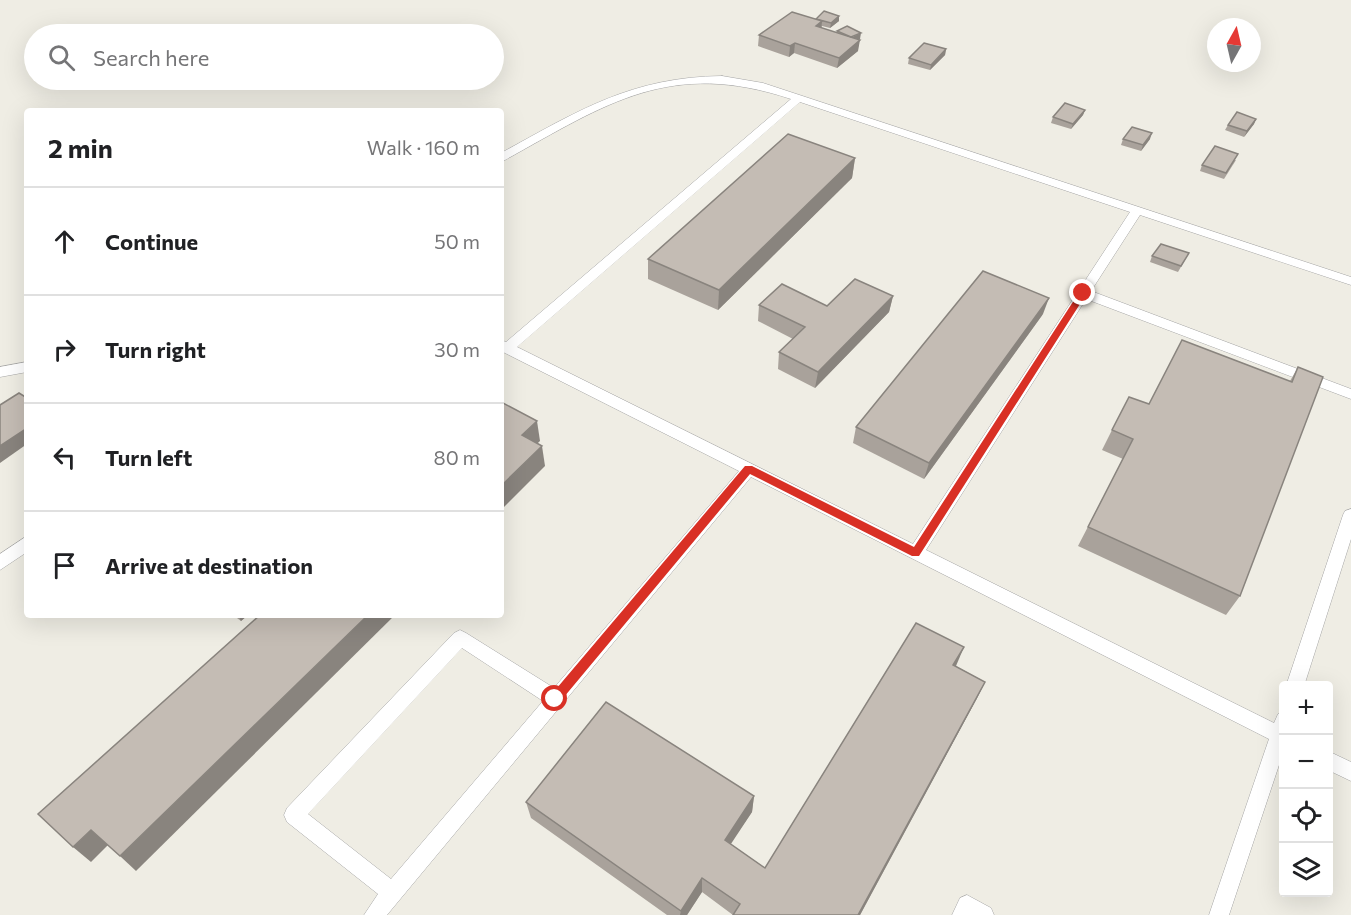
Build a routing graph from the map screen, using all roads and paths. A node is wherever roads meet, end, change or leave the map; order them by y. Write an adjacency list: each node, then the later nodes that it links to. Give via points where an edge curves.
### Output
1 (798, 98): 2 (lane, via 731,78 666,81 615,96); 3 (lane); 6 (lane)
2 (504, 156)
3 (1137, 210): 4 (lane); 5 (lane)
4 (1351, 281)
5 (1083, 293): 9 (lane); 13 (lane)
6 (504, 347): 10 (lane)
7 (24, 368): 8 (lane)
8 (0, 372)
9 (1351, 394)
10 (749, 469): 13 (lane); 16 (lane)
11 (1351, 515): 15 (lane)
12 (24, 545): 14 (lane)
13 (916, 553): 17 (lane)
14 (0, 563)
15 (1297, 681)
16 (555, 699): 21 (lane); 21 (lane, via 460,638 294,815)
17 (1279, 730)
18 (1281, 735): 25 (lane)
19 (1333, 762): 20 (lane)
20 (1351, 772)
21 (393, 893): 22 (lane)
22 (374, 915)
23 (962, 915): 24 (lane, via 967,905)
24 (984, 915)
25 (1219, 915)

